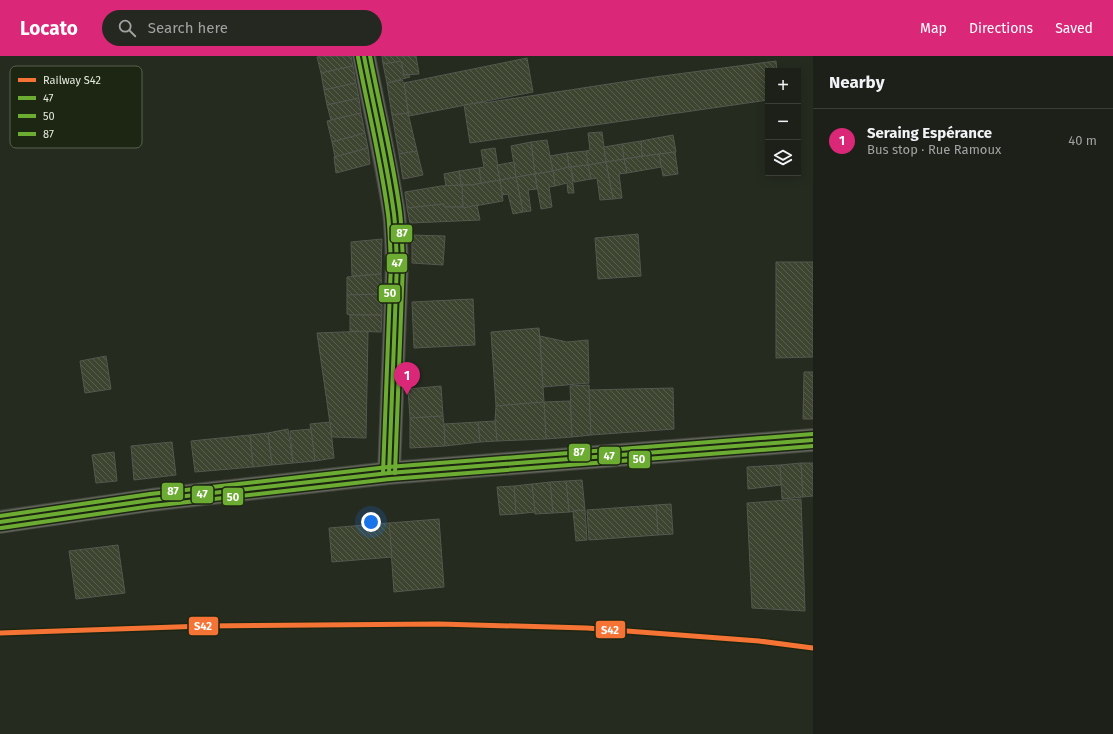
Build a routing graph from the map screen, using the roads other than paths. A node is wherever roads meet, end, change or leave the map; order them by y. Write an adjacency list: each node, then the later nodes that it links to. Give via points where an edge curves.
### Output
1 (364, 56): 3 (street, via 389,183 397,263)
2 (813, 440): 3 (street)
3 (389, 473): 4 (street, via 151,500)
4 (0, 522)

